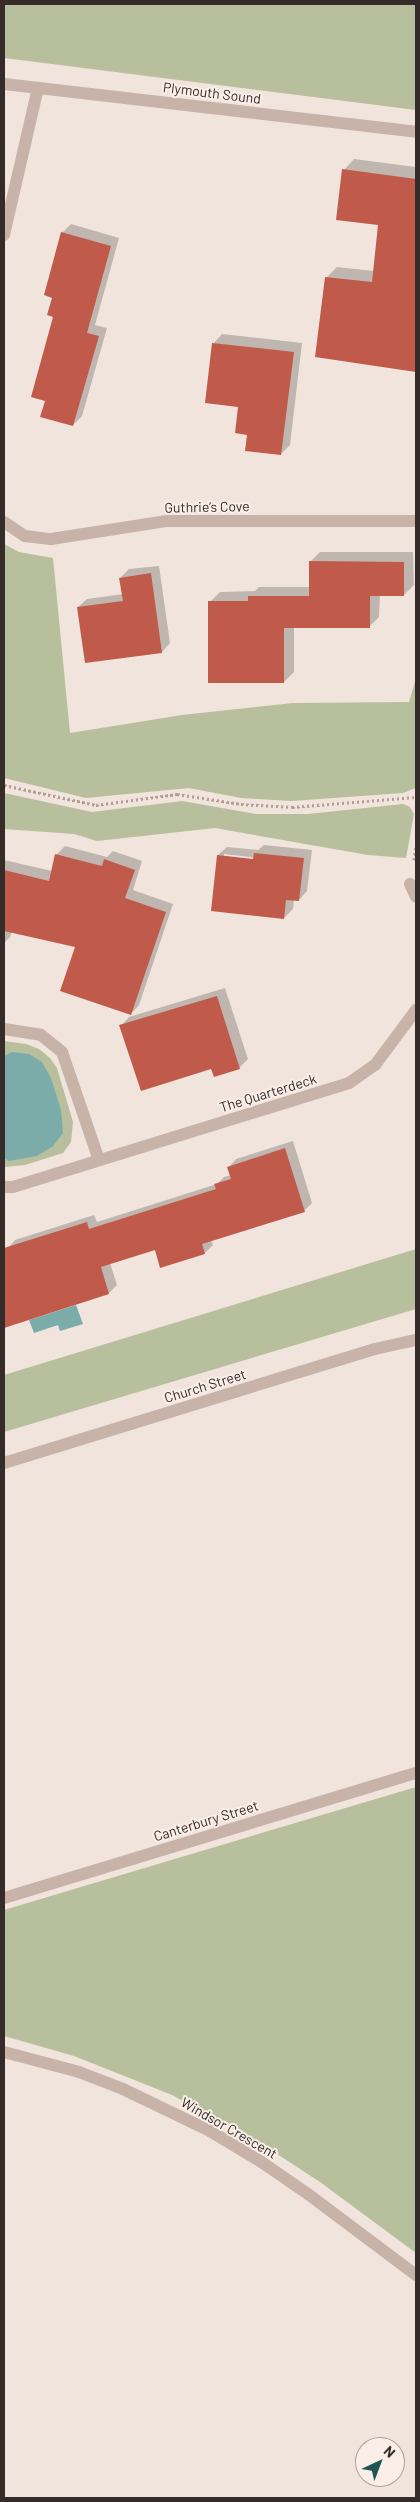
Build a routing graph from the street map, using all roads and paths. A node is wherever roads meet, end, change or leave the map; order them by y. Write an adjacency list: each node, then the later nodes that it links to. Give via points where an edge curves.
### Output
1 (4, 84): 2 (street, Plymouth Sound)
2 (38, 88): 3 (street, Plymouth Sound); 4 (street)
3 (416, 132)
4 (4, 236)
5 (4, 522): 6 (street, Guthrie’s Cove, via 25,536 51,539 166,521)
6 (416, 522)
7 (4, 785): 8 (path, via 96,805 177,794 241,804 292,807)
8 (416, 797)
9 (410, 884): 10 (street)
10 (416, 896)
11 (416, 1010): 13 (street, The Quarterdeck, via 375,1065 349,1083)
12 (4, 1029): 13 (street, via 41,1035 62,1052)
13 (99, 1160): 14 (street, The Quarterdeck)
14 (4, 1188)
15 (416, 1340): 16 (street, Church Street, via 376,1349)
16 (4, 1463)
17 (416, 1773): 18 (street, Canterbury Street)
18 (4, 1898)
19 (4, 2052): 20 (street, Windsor Crescent, via 78,2072 132,2093 210,2131 308,2194)
20 (416, 2275)

